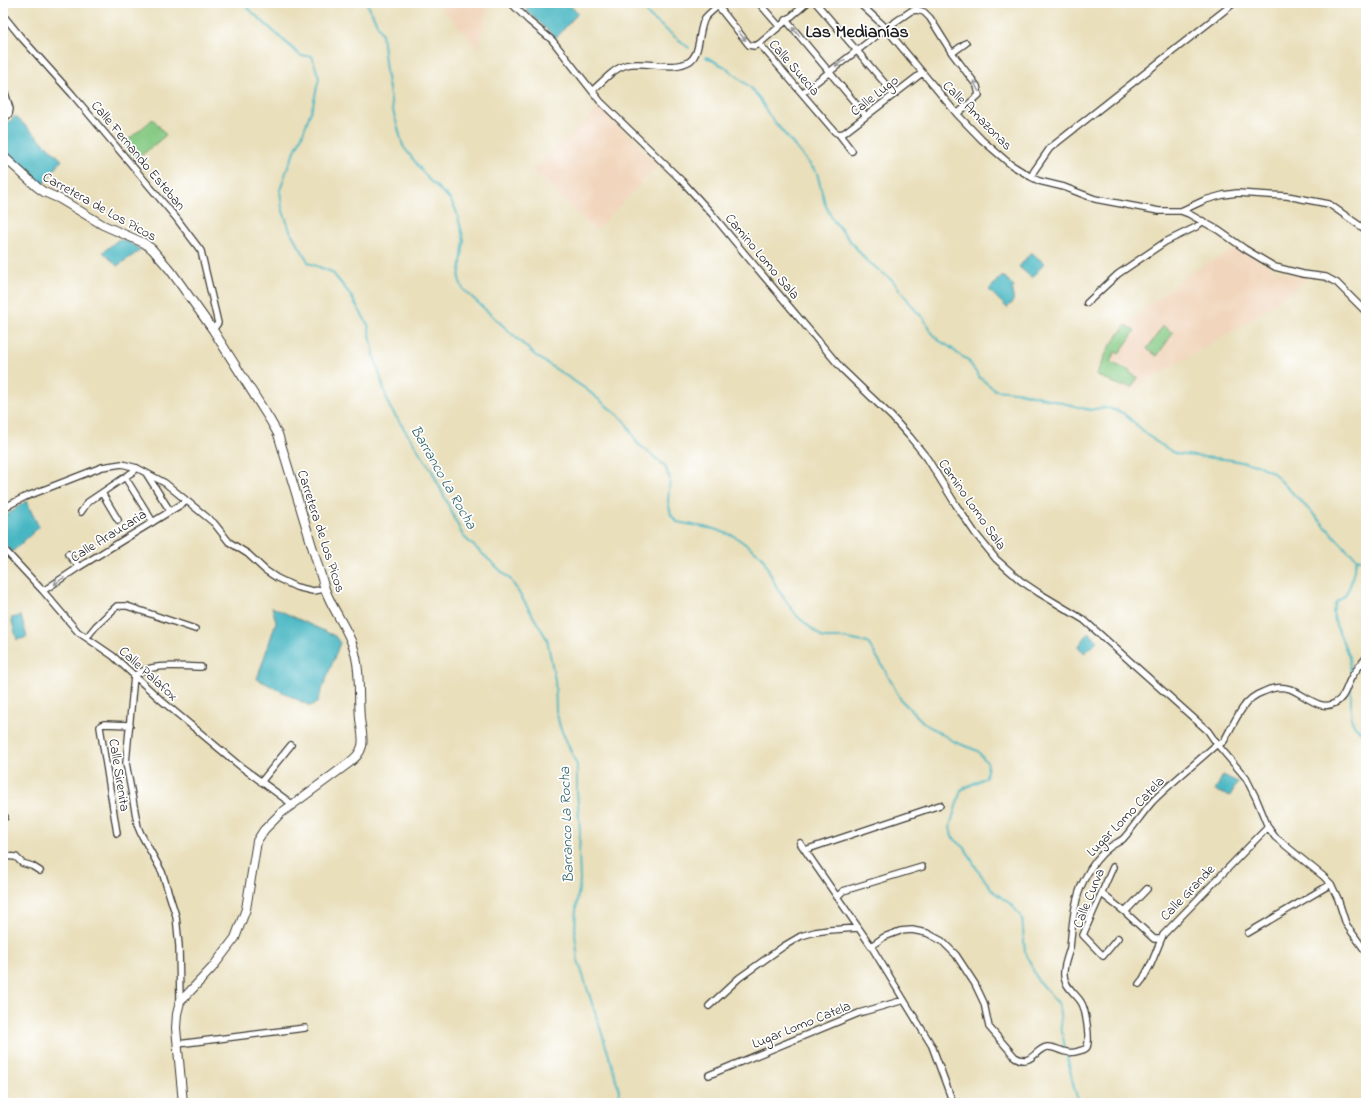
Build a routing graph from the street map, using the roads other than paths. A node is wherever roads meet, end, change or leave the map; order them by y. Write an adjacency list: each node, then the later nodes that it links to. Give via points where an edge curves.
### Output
1 (511, 3): 21 (street, Camino Lomo Sala, via 552,40)
2 (759, 3): 12 (street)
3 (807, 3): 11 (street)
4 (816, 3): 16 (street)
5 (859, 3): 13 (street, Calle Amazonas)
6 (915, 3): 9 (street)
7 (1234, 3): 30 (street, via 1050,148)
8 (719, 4): 15 (street, Calle Suecia, one-way to 15, via 749,45); 21 (street, via 701,26 698,47 688,62 680,65 625,66)
9 (917, 10): 13 (street, via 911,11); 17 (street, via 930,18)
10 (3, 15): 36 (street, Calle Fernando Esteban, via 177,219 201,251 218,323)
11 (786, 20): 12 (street); 18 (street, one-way to 11)
12 (779, 26): 15 (street)
13 (886, 29): 16 (street); 19 (street, Calle Amazonas)
14 (966, 43): 17 (street)
15 (759, 44): 22 (street, Calle Suecia)
16 (857, 51): 18 (street, one-way to 18); 23 (street)
17 (952, 53): 24 (street, one-way to 17, via 979,95 979,90)
18 (829, 71): 22 (street); 25 (street)
19 (922, 73): 23 (street, Calle Lugo); 24 (street, Calle Amazonas)
20 (3, 86): 26 (street, via 10,109)
21 (592, 91): 58 (street, Camino Lomo Sala, via 600,102 688,187 842,369 892,416 927,458 956,505 996,560 1021,581 1084,620 1208,731)
22 (802, 92): 27 (street, Calle Suecia)
23 (894, 94): 25 (street, Calle Lugo)
24 (957, 114): 30 (street, Calle Amazonas, via 1010,164)
25 (866, 116): 27 (street, Calle Lugo)
26 (3, 120)
27 (839, 134): 28 (street, Calle Suecia)
28 (852, 151)
29 (3, 156): 36 (main road, Carretera de Los Picos, via 44,192 152,249)
30 (1031, 177): 31 (street, Calle Amazonas, via 1095,199 1159,211)
31 (1181, 211): 32 (street); 33 (street, via 1205,200 1237,192 1287,196 1329,204)
32 (1203, 221): 34 (street, via 1165,242 1118,274); 35 (street, via 1275,268 1326,277 1336,283)
33 (1366, 230)
34 (1087, 303)
35 (1366, 312)
36 (213, 330): 50 (main road, Carretera de Los Picos, via 278,434)
37 (137, 468): 38 (street); 39 (street); 42 (street, via 122,464 102,467)
38 (144, 471): 41 (street, via 165,483); 43 (street)
39 (125, 477): 40 (street); 46 (street)
40 (102, 492): 44 (street, via 88,502); 45 (street)
41 (187, 501): 43 (street, Calle Araucaria); 50 (street, via 214,523 229,542 277,578 296,587 313,591)
42 (3, 508)
43 (170, 511): 46 (street, Calle Araucaria)
44 (81, 512)
45 (118, 520)
46 (152, 522): 49 (street, Calle Araucaria)
47 (3, 548): 51 (street, Calle Palafox)
48 (68, 554): 49 (street)
49 (79, 567): 51 (street, Calle Araucaria, one-way to 51)
50 (325, 588): 61 (main road, Carretera de Los Picos, via 356,658 363,741 355,759)
51 (43, 591): 53 (street, Calle Palafox, via 78,632)
52 (195, 629): 53 (street, via 121,605 117,606)
53 (87, 637): 56 (street, Calle Palafox, via 127,667)
54 (1366, 658): 58 (street, via 1336,703 1322,705 1290,689 1268,690 1249,700 1224,741)
55 (201, 667): 56 (street, via 153,668)
56 (134, 676): 57 (street); 60 (street, Calle Palafox)
57 (130, 725): 64 (street, Calle Sirenita, via 104,724 100,728); 84 (street, via 126,770 140,834 162,872 176,916)
58 (1217, 744): 63 (street, Camino Lomo Sala, via 1246,778); 80 (street, Lugar Lomo Catela, via 1154,801 1122,840 1102,853 1083,881 1074,915 1064,975 1067,985 1082,1004 1086,1016 1088,1042 1085,1050 1066,1053 1047,1047 1033,1057 1019,1060 989,1027 984,1002 975,984 956,955 942,941 927,933 912,930 884,937)
59 (292, 745): 60 (street)
60 (261, 782): 61 (street, Calle Palafox)
61 (292, 804): 84 (main road, Carretera de Los Picos, via 280,813 257,841 246,909 234,938 212,968)
62 (940, 805): 66 (street)
63 (1268, 827): 71 (street, Camino Lomo Sala); 79 (street, Calle Grande)
64 (117, 833)
65 (800, 843): 66 (street)
66 (805, 850): 74 (street)
67 (3, 856): 70 (street, via 16,857 22,863)
68 (922, 867): 74 (street, via 843,891)
69 (1113, 867): 73 (street, Calle Curva)
70 (40, 871)
71 (1330, 884): 77 (street); 81 (street, Camino Lomo Sala, via 1346,924)
72 (1146, 889): 75 (street)
73 (1102, 894): 75 (street); 78 (street, Calle Curva, via 1083,935 1103,956)
74 (837, 897): 76 (street)
75 (1125, 912): 79 (street, via 1154,939)
76 (858, 928): 80 (street); 85 (street, via 822,931 801,936 739,978)
77 (1248, 933)
78 (1118, 938)
79 (1160, 939): 82 (street, Calle Grande, via 1151,964)
80 (871, 946): 83 (street)
81 (1366, 952)
82 (1139, 984)
83 (904, 1000): 88 (street, Lugar Lomo Catela, via 859,1013); 90 (street, via 932,1046)
84 (180, 1002): 87 (main road, via 176,1028)
85 (709, 1006)
86 (305, 1028): 87 (street)
87 (178, 1044): 89 (main road)
88 (709, 1076)
89 (183, 1103)
90 (953, 1103)

